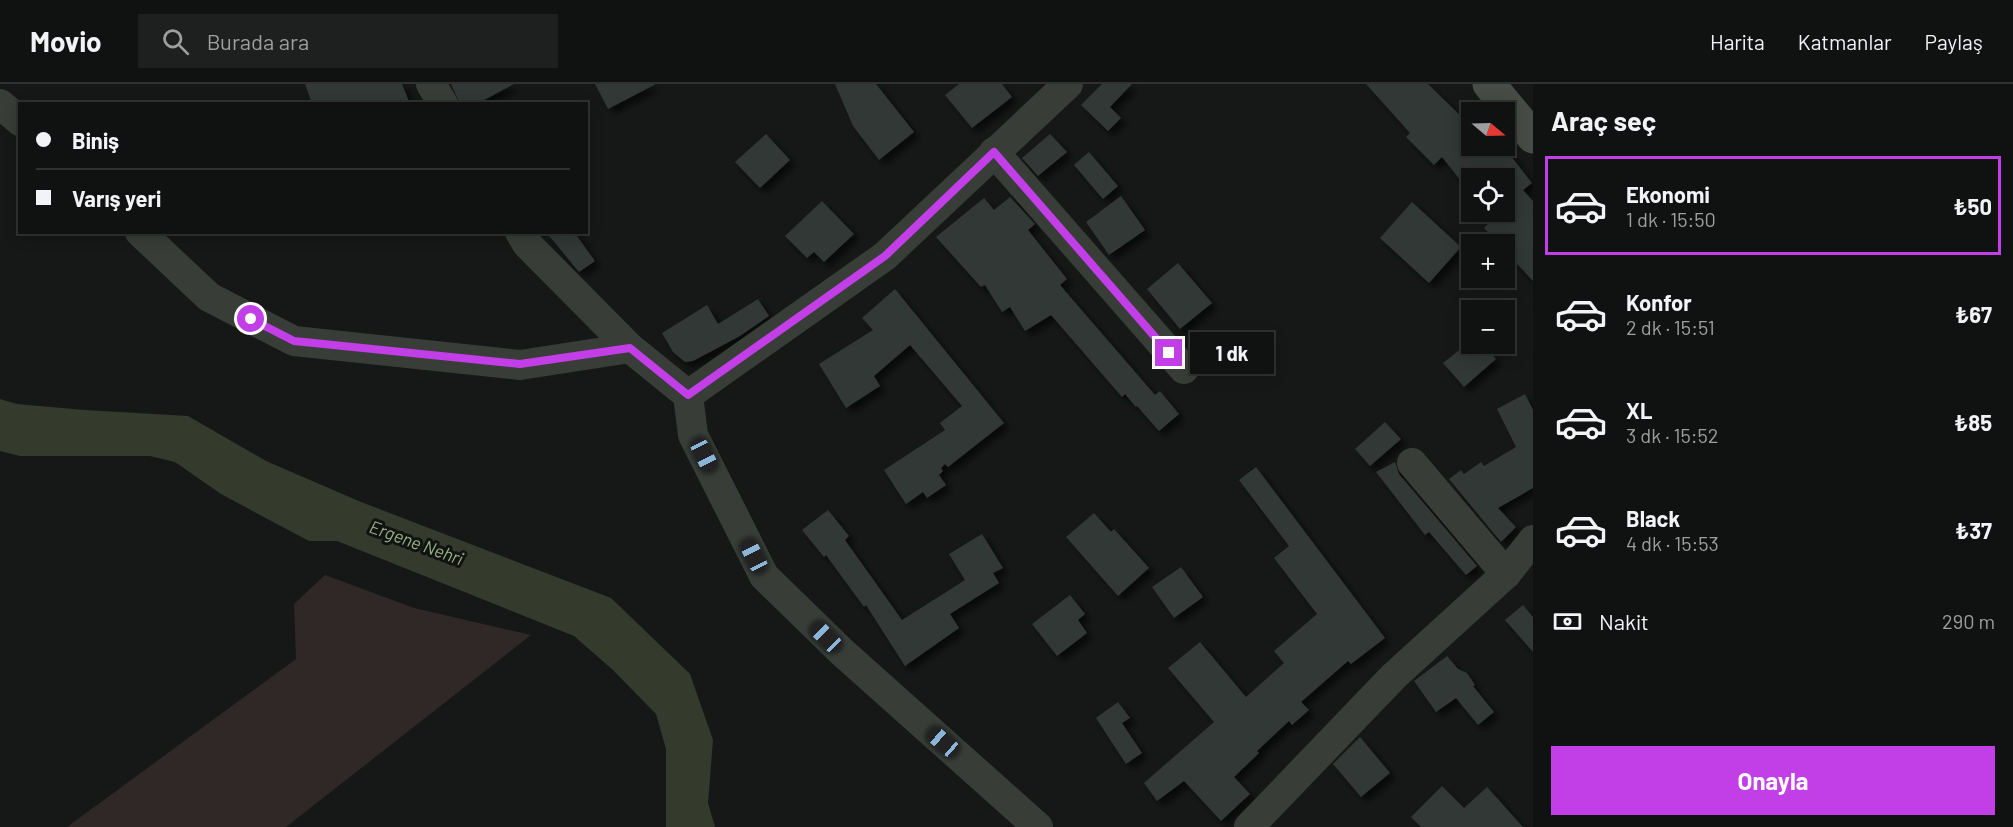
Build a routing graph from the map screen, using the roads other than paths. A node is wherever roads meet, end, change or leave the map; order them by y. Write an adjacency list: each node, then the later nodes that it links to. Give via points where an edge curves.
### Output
1 (431, 84): 4 (street)
2 (1489, 84): 7 (main road)
3 (1054, 89): 8 (street)
4 (442, 102)
5 (0, 104): 6 (street)
6 (18, 119)
7 (1533, 137)
8 (994, 152): 12 (street); 13 (street, via 885,256)
9 (142, 234): 11 (street, via 208,297 294,341 520,364)
10 (521, 234): 11 (street)
11 (630, 348): 13 (street)
12 (1184, 369)
13 (688, 395): 17 (street, via 693,435 764,576 842,652)
14 (1412, 463): 16 (street)
15 (1533, 540): 16 (street)
16 (1506, 574): 18 (street, via 1394,676)
17 (1038, 827)
18 (1249, 827)

